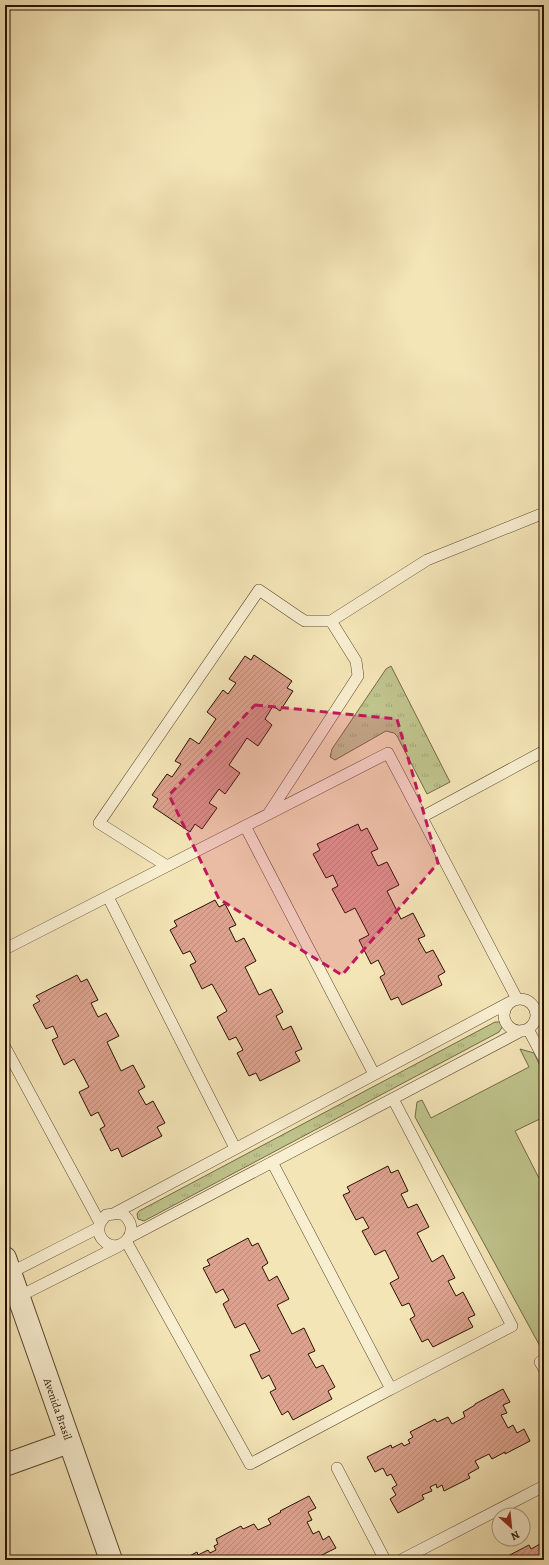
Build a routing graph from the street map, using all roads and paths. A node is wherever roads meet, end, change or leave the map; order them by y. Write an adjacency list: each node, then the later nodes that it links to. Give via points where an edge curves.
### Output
1 (544, 513): 2 (lane, via 427,560)
2 (331, 621): 4 (lane, via 356,661 358,676); 7 (lane, via 305,621 259,590 99,823)
3 (544, 751): 5 (lane)
4 (268, 814): 5 (lane, via 388,753); 6 (lane)
5 (422, 817): 10 (lane)
6 (245, 826): 7 (lane); 14 (lane)
7 (167, 866): 8 (lane)
8 (108, 896): 9 (lane); 16 (lane)
9 (5, 949)
10 (514, 1000): 11 (lane, via 528,1001 535,1009 536,1020); 11 (lane, via 504,1011 505,1022 513,1029); 14 (lane)
11 (526, 1029): 13 (lane); 15 (lane)
12 (5, 1047): 19 (lane)
13 (544, 1059)
14 (374, 1074): 16 (lane)
15 (393, 1099): 17 (lane); 25 (lane, via 512,1326)
16 (235, 1148): 18 (lane)
17 (272, 1162): 20 (lane); 25 (lane)
18 (115, 1212): 19 (lane, via 106,1215); 20 (lane, via 121,1213 129,1220 132,1231)
19 (99, 1225): 20 (lane, via 101,1239 105,1243 116,1246); 21 (lane)
20 (126, 1241): 22 (lane); 25 (lane, via 250,1464)
21 (7, 1266): 22 (street, Avenida Brasil)
22 (18, 1297): 26 (street, Avenida Brasil)
23 (544, 1360): 24 (lane, via 540,1362)
24 (544, 1369)
25 (391, 1389)
26 (69, 1442): 27 (street); 31 (street, Avenida Brasil)
27 (5, 1465)
28 (337, 1468): 32 (lane)
29 (544, 1486): 30 (lane)
30 (413, 1557): 33 (lane)
31 (111, 1560)
32 (385, 1560)
33 (401, 1560)

